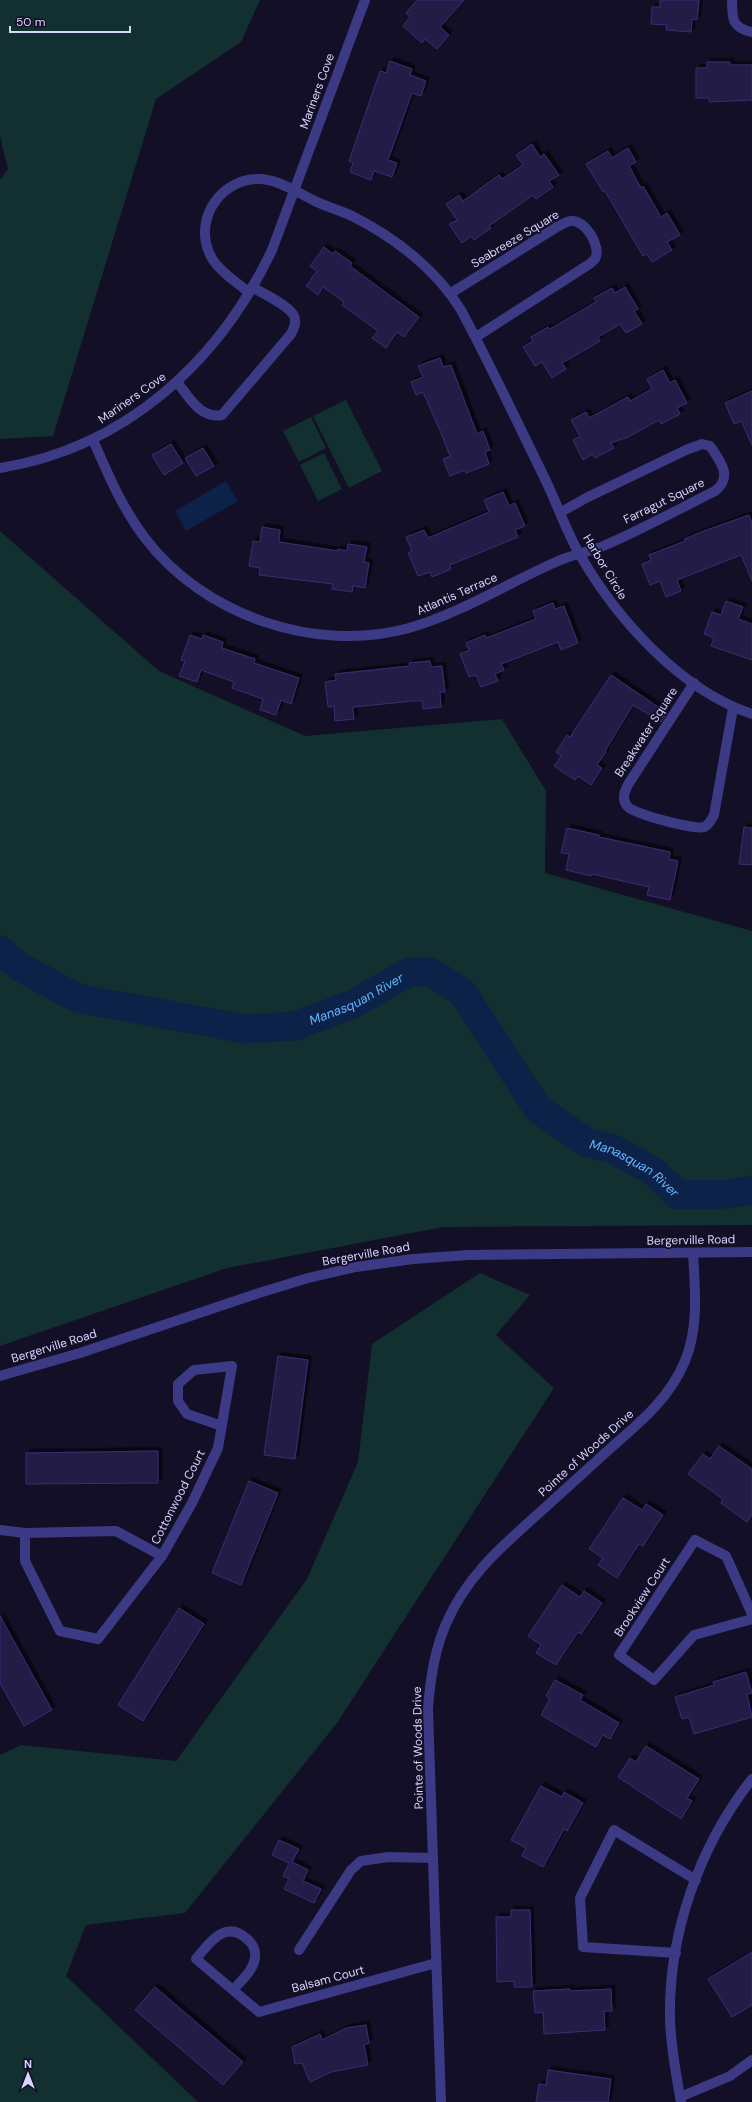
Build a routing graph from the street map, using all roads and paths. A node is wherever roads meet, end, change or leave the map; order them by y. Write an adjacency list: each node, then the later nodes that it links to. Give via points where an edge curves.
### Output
1 (365, 0): 4 (street, Mariners Cove)
2 (732, 0): 3 (street, via 734,22 740,30)
3 (752, 32)
4 (294, 191): 5 (street, Mariners Cove, via 272,250); 5 (street, via 270,180 247,180 234,184 220,194 212,205 206,222 207,247 213,260 224,272); 6 (street, via 352,216 387,236 423,265)
5 (250, 290): 8 (street, Mariners Cove, via 228,326 203,357); 8 (street, via 290,310 294,316 295,326 291,334 222,415 213,416 201,411)
6 (451, 293): 7 (street); 7 (street, Seabreeze Square, via 557,227 571,221 580,222 594,241 597,250 595,259 588,265)
7 (476, 337): 11 (street, Harbor Circle)
8 (176, 382): 9 (street, Mariners Cove, via 122,423)
9 (93, 440): 10 (street, Mariners Cove, via 41,458); 12 (street, Atlantis Terrace, via 129,517 169,565 194,586 223,604 254,619 287,629 350,636 381,634 408,628 442,617)
10 (0, 468)
11 (561, 512): 12 (street, Harbor Circle); 12 (street, Farragut Square, via 702,444 710,446 720,462 725,478 723,485 715,491 600,547)
12 (579, 554): 13 (street, Harbor Circle, via 629,627 659,656)
13 (694, 683): 14 (street, Harbor Circle); 14 (street, Breakwater Square, via 629,783 623,796 626,806 630,809 688,826 703,828 708,825 714,815)
14 (733, 708): 15 (street, Harbor Circle)
15 (752, 714)
16 (752, 1252): 17 (street, Bergerville Road)
17 (693, 1253): 18 (street, Bergerville Road, via 468,1255 356,1267 259,1293 80,1353); 26 (street, Pointe of Woods Drive, via 696,1310 694,1330 686,1359 672,1387 647,1416 482,1566 466,1586 445,1624 437,1648 428,1709)
18 (0, 1376)
19 (222, 1426): 19 (street, Cottonwood Court, via 232,1366 194,1370 178,1384 178,1401 187,1414); 22 (street, Cottonwood Court, via 218,1448 192,1503)
20 (0, 1530): 21 (street, Cottonwood Court)
21 (25, 1533): 22 (street, Cottonwood Court, via 116,1531); 22 (street, Cottonwood Court, via 25,1561 60,1631 98,1639)
22 (162, 1556)
23 (752, 1614): 24 (street, Brookview Court, via 726,1556 695,1540 619,1655 654,1680 694,1635)
24 (752, 1619)
25 (752, 1779): 27 (street, via 718,1830)
26 (433, 1858): 28 (street, via 388,1857 361,1861 351,1870); 30 (street, Pointe of Woods Drive)
27 (696, 1880): 29 (street, via 686,1905); 29 (street, via 614,1830 580,1898 582,1947)
28 (299, 1950)
29 (676, 1953): 33 (street, via 670,2019 672,2053)
30 (436, 1963): 31 (street, Balsam Court, via 259,2012); 34 (street, Pointe of Woods Drive)
31 (233, 1990): 31 (street, Balsam Court, via 252,1968 256,1957 253,1944 242,1934 228,1931 214,1937 196,1959)
32 (752, 2060): 33 (street, via 730,2076)
33 (680, 2099)
34 (441, 2102)

